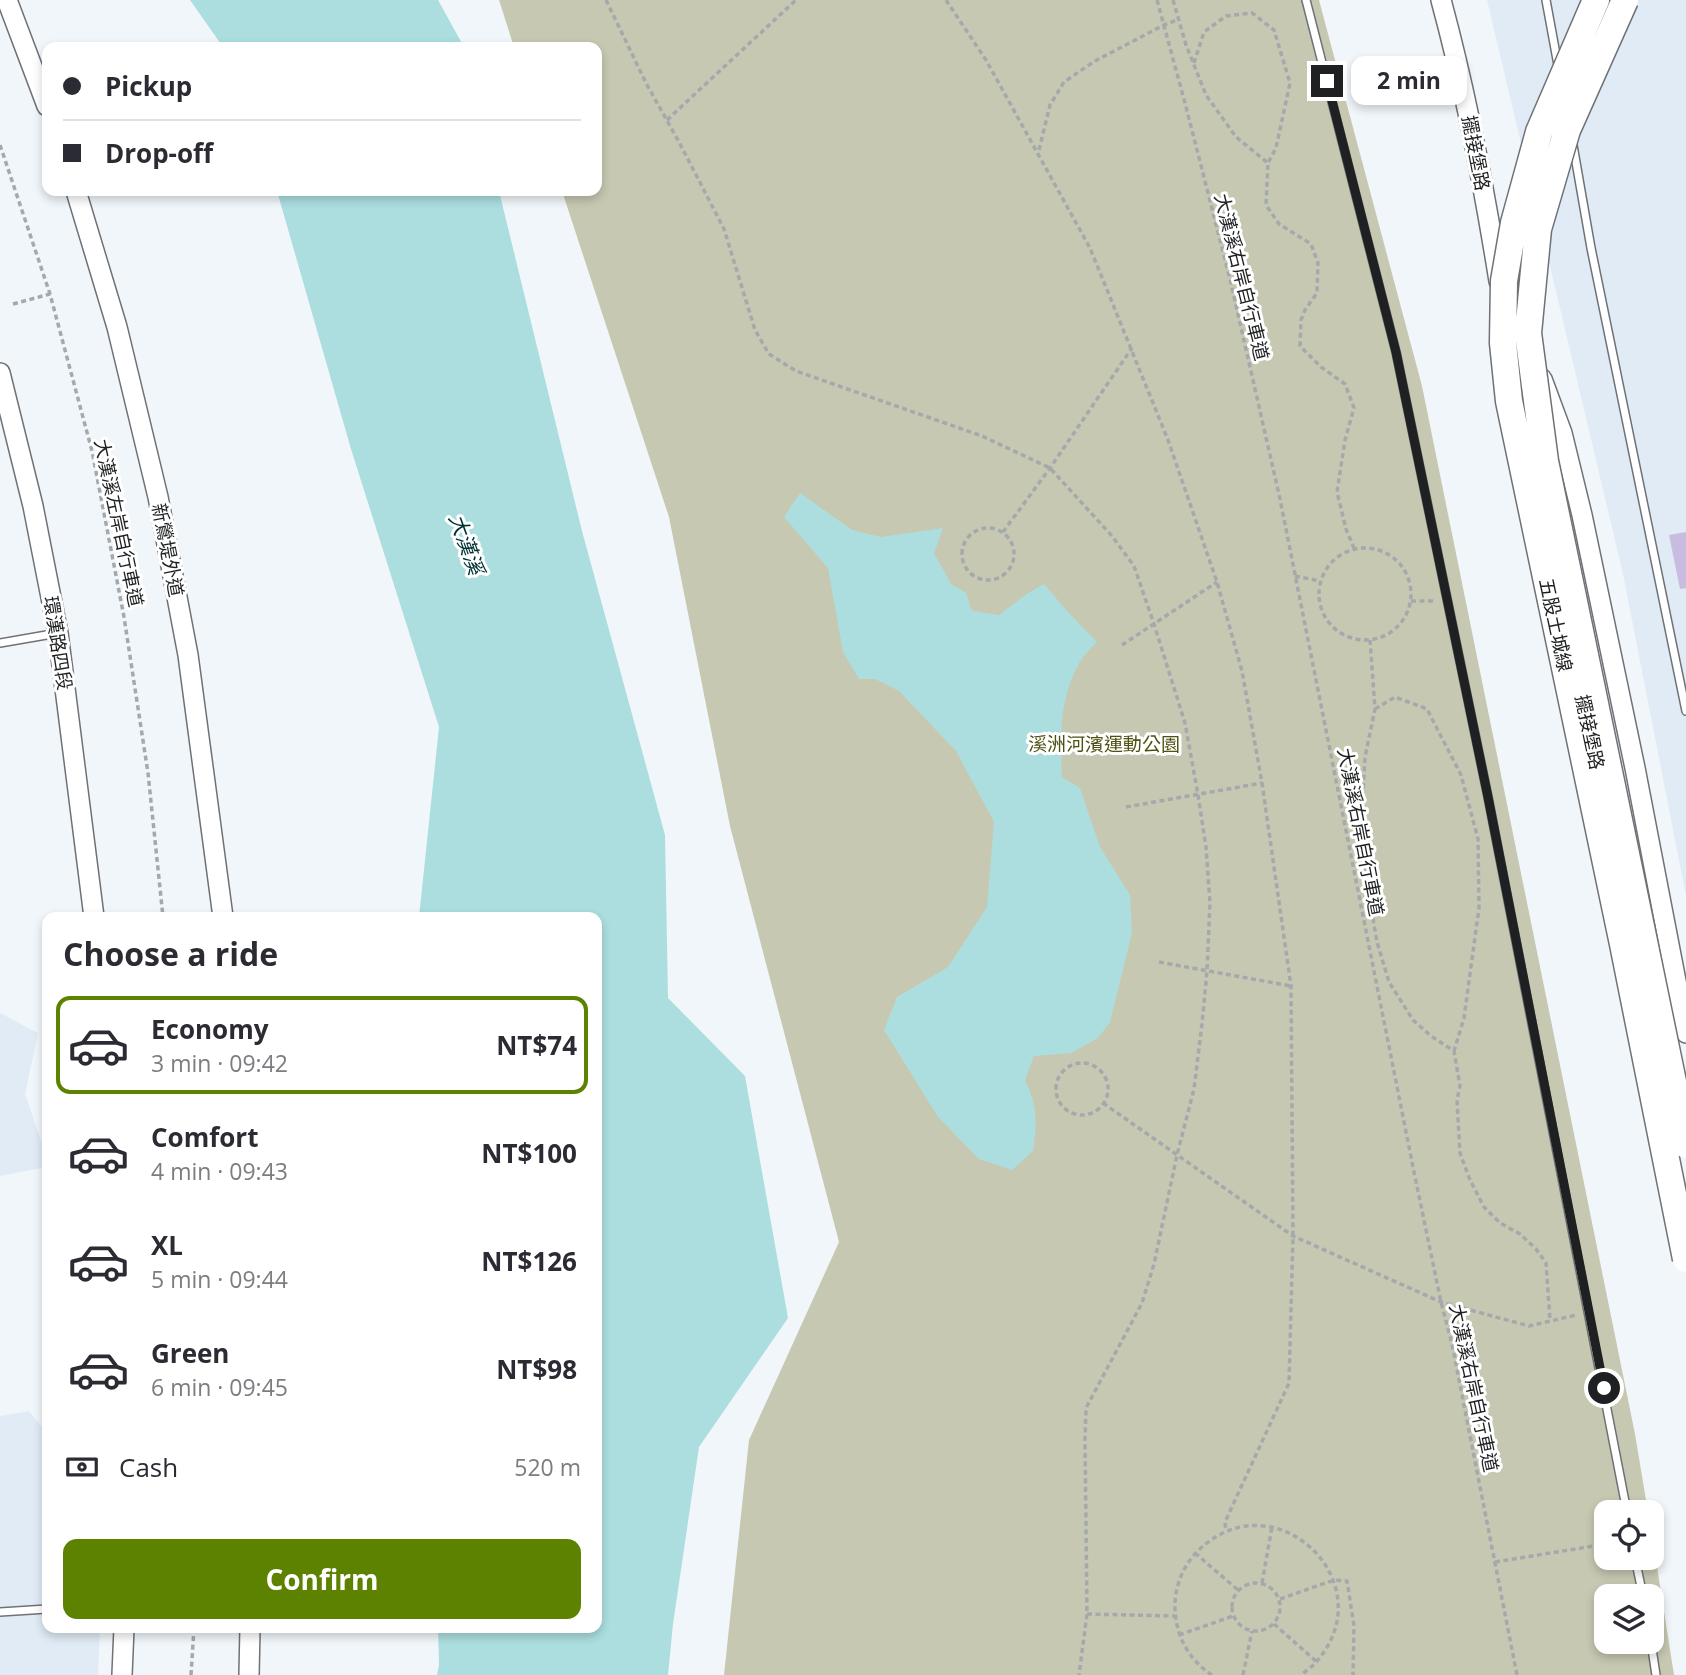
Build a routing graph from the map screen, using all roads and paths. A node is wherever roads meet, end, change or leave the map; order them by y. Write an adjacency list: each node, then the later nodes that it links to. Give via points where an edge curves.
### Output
1 (8, 0): 15 (street)
2 (606, 0): 18 (path)
3 (796, 0): 18 (path)
4 (946, 0): 20 (path)
5 (1157, 0): 13 (path, 大漢溪右岸自行車道)
6 (1173, 0): 12 (path)
7 (1306, 0): 65 (lane, via 1396,352)
8 (1441, 0): 23 (street, 擺接堡路, via 1457,57)
9 (1546, 0): 16 (lane)
10 (1596, 0): 61 (highway, 五股土城線, bridge, via 1539,132 1517,210 1504,281 1503,343 1509,401)
11 (1625, 0): 57 (highway, 五股土城線, bridge, via 1567,130 1538,229 1528,333 1545,461)
12 (1178, 20): 13 (path); 14 (path)
13 (1164, 25): 20 (path, via 1065,82 1050,105); 31 (path, 大漢溪右岸自行車道, via 1230,279)
14 (1194, 65): 21 (path, via 1206,95 1236,137); 21 (path, via 1204,32 1226,16 1252,13 1274,30 1290,83 1276,148)
15 (42, 92)
16 (1563, 92)
17 (1565, 105): 42 (lane)
18 (667, 120): 28 (path, via 724,229 755,330 769,354 796,371 982,436)
19 (0, 145): 24 (path, 大漢溪左岸自行車道)
20 (1038, 152): 26 (path, via 1090,248)
21 (1268, 163): 30 (path, via 1266,205 1279,223 1311,244 1318,263 1317,293 1301,320 1300,346 1345,384 1354,408 1337,492)
22 (78, 196): 50 (street, 新鶯堤外道, via 117,327 158,496 188,655)
23 (1490, 225): 54 (street, 擺接堡路, via 1562,433 1582,515); 59 (street, 擺接堡路, via 1505,318)
24 (50, 294): 25 (path); 49 (path, 大漢溪左岸自行車道, via 92,451 124,617 148,773)
25 (13, 304)
26 (1132, 348): 28 (path); 33 (path)
27 (0, 373): 37 (street, 環漢路四段)
28 (1050, 468): 29 (path); 36 (path, via 1134,566)
29 (1003, 532): 29 (path, via 1015,554 1009,570 995,579 978,578 962,558 965,541 978,530)
30 (1354, 548): 32 (path, via 1327,566); 34 (path, via 1369,547 1397,559 1411,585)
31 (1295, 576): 32 (path); 47 (path, 大漢溪右岸自行車道)
32 (1320, 581): 38 (path, via 1321,611 1329,624 1341,634)
33 (1217, 582): 36 (path); 43 (path, via 1242,671)
34 (1411, 601): 35 (path); 38 (path, via 1397,627)
35 (1436, 601)
36 (1154, 624): 40 (path); 44 (path, via 1185,723)
37 (58, 633): 39 (lane); 48 (street, 環漢路四段)
38 (1370, 640): 41 (path)
39 (0, 643)
40 (1122, 645)
41 (1375, 709): 46 (path, via 1365,757 1362,812 1362,856); 55 (path, via 1395,697 1427,709 1461,775 1478,839 1479,908 1464,1018)
42 (1686, 711)
43 (1262, 783): 44 (path); 53 (path)
44 (1198, 795): 45 (path); 52 (path, via 1210,903)
45 (1126, 807)
46 (1370, 904): 47 (path); 55 (path, via 1389,982 1413,1020)
47 (1362, 905): 62 (path, 大漢溪右岸自行車道)
48 (93, 912)
49 (162, 912)
50 (222, 912)
51 (1158, 962): 52 (path)
52 (1207, 971): 53 (path); 58 (path, via 1194,1089)
53 (1291, 986): 60 (path)
54 (1686, 1033)
55 (1454, 1051): 64 (path, via 1460,1086 1460,1153 1484,1207 1520,1234 1546,1263)
56 (1103, 1103): 56 (path, via 1090,1114 1065,1109 1055,1086 1062,1070 1086,1063 1101,1071 1108,1087); 58 (path)
57 (1686, 1145)
58 (1177, 1155): 60 (path); 77 (path, via 1142,1303 1086,1408)
59 (1685, 1187)
60 (1293, 1236): 62 (path); 67 (path, via 1289,1383 1225,1521)
61 (1686, 1259)
62 (1441, 1303): 64 (path, via 1529,1326); 70 (path, 大漢溪右岸自行車道)
63 (1577, 1315): 64 (path)
64 (1550, 1320)
65 (1625, 1500)
66 (1272, 1527): 67 (path); 71 (path, via 1310,1546); 72 (path)
67 (1226, 1531): 69 (path)
68 (1594, 1546): 70 (path)
69 (1195, 1553): 73 (path); 78 (path, via 1175,1594)
70 (1495, 1562): 96 (path, 大漢溪右岸自行車道)
71 (1334, 1580): 74 (path); 87 (path, via 1336,1623); 95 (path, via 1348,1581 1354,1626)
72 (1262, 1583): 73 (path); 74 (path)
73 (1238, 1590): 79 (path, via 1231,1607)
74 (1280, 1599): 80 (path)
75 (42, 1609): 76 (lane)
76 (0, 1612)
77 (1087, 1614): 78 (path); 91 (path)
78 (1175, 1616): 85 (path)
79 (1233, 1616): 81 (path); 85 (path)
80 (1274, 1623): 81 (path); 87 (path)
81 (1252, 1631): 93 (path)
82 (124, 1633): 88 (street)
83 (194, 1633): 89 (path)
84 (250, 1633): 90 (street)
85 (1179, 1635): 92 (path, via 1189,1653)
86 (1653, 1654): 97 (lane)
87 (1317, 1662): 94 (path)
88 (122, 1675)
89 (191, 1675)
90 (249, 1675)
91 (1079, 1675)
92 (1212, 1675)
93 (1243, 1675)
94 (1301, 1675)
95 (1353, 1675)
96 (1517, 1675)
97 (1656, 1675)

